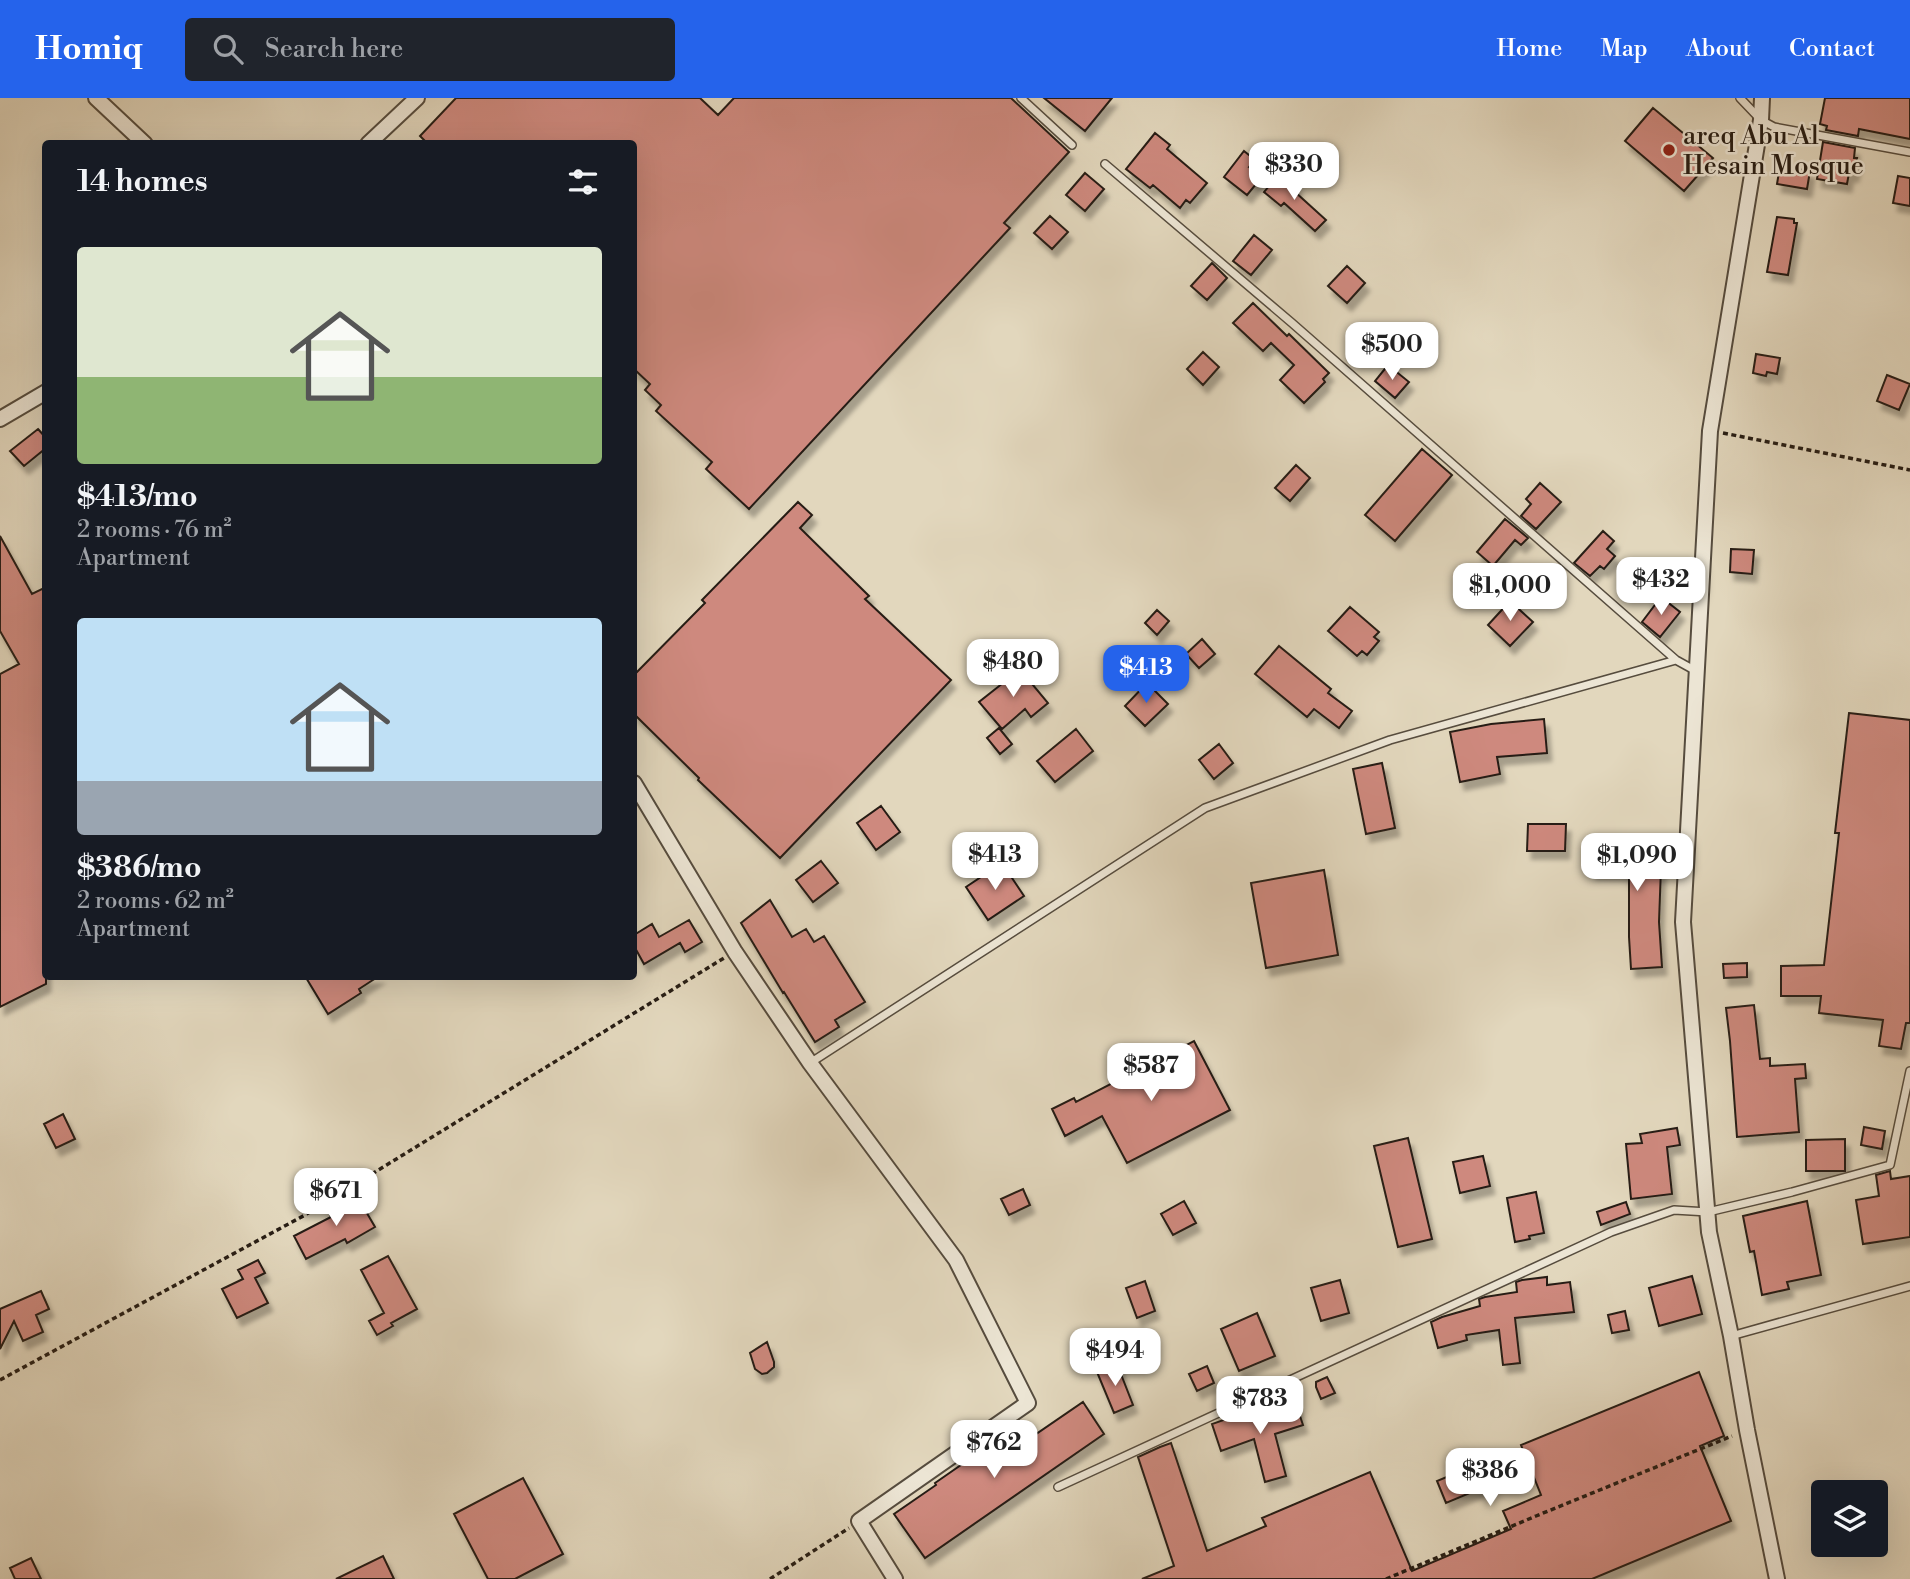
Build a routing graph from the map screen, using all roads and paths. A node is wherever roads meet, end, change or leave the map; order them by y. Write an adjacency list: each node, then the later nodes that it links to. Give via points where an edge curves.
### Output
1 (96, 98): 7 (street)
2 (417, 98): 8 (street)
3 (1021, 98): 9 (lane)
4 (1741, 98): 6 (lane)
5 (1762, 98): 6 (street)
6 (1761, 120): 10 (lane, via 1774,127); 14 (street)
7 (141, 140)
8 (372, 140)
9 (1072, 145)
10 (1910, 152)
11 (1105, 164): 16 (lane)
12 (42, 394): 13 (street)
13 (0, 419)
14 (1710, 431): 15 (path); 17 (street)
15 (1910, 470)
16 (1676, 660): 17 (lane); 20 (lane, via 1390,740 1205,808)
17 (1696, 671): 22 (street, via 1683,922)
18 (637, 788): 19 (street)
19 (735, 952): 20 (street); 25 (path, via 306,1215)
20 (810, 1063): 28 (street, via 956,1260 1028,1403)
21 (1910, 1072): 22 (lane, via 1890,1165)
22 (1707, 1212): 24 (street); 27 (lane, via 1674,1210 1611,1232)
23 (1910, 1286): 24 (lane)
24 (1731, 1336): 26 (street)
25 (0, 1380)
26 (1747, 1430): 31 (path); 32 (street)
27 (1058, 1487)
28 (859, 1521): 29 (path); 30 (street)
29 (770, 1579)
30 (895, 1579)
31 (1386, 1579)
32 (1777, 1579)

